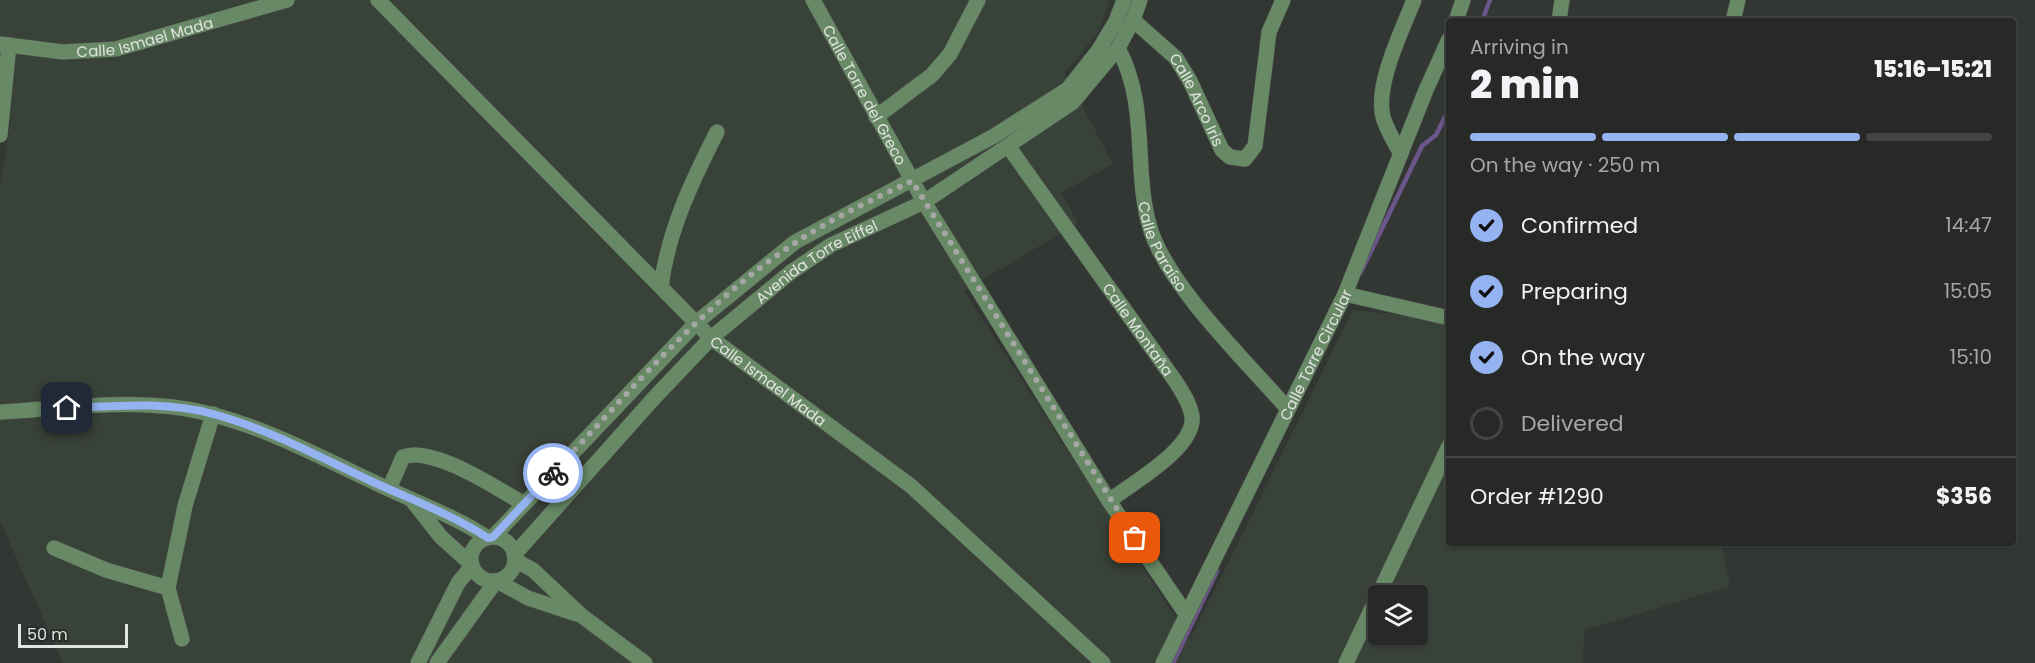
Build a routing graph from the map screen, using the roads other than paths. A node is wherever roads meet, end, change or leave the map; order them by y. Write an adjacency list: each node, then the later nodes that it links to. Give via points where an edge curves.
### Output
1 (287, 0): 12 (street, Calle Ismael Mada)
2 (378, 0): 27 (street, Calle Ismael Mada)
3 (813, 0): 20 (street, Calle Torre del Greco)
4 (978, 0): 20 (street, via 950,54 932,75)
5 (1124, 0): 25 (street, Avenida Torre Eiffel, via 1098,51 1068,89)
6 (1140, 0): 16 (street, Avenida Torre Eiffel)
7 (1283, 0): 16 (street, Calle Arco Iris, via 1269,32 1255,146 1245,159 1230,157 1222,150 1191,81 1176,58)
8 (1414, 0): 24 (street, via 1381,98 1383,116)
9 (1463, 0): 13 (street)
10 (1562, 0): 14 (street)
11 (1738, 0): 15 (street)
12 (234, 7): 17 (street, Calle Ismael Mada, via 116,48 63,52)
13 (1456, 18)
14 (1559, 18)
15 (1734, 18)
16 (1133, 20): 19 (street, Avenida Torre Eiffel)
17 (4, 45): 22 (street)
18 (1446, 46): 24 (street, Calle Torre Circular)
19 (1118, 48): 23 (street, Avenida Torre Eiffel, via 1073,102); 32 (street, Calle Paraíso, via 1136,103 1144,193 1151,230 1161,253 1197,306)
20 (876, 117): 25 (street, Calle Torre del Greco)
21 (717, 132): 27 (street, via 683,202)
22 (0, 135)
23 (1008, 146): 26 (street, Avenida Torre Eiffel); 38 (street, Calle Montaña, via 1176,382 1192,417 1190,434 1178,449)
24 (1401, 154): 28 (street, Calle Torre Circular)
25 (912, 181): 26 (street, Calle Torre del Greco); 30 (street, Avenida Torre Eiffel, via 795,242)
26 (924, 202): 31 (street, Avenida Torre Eiffel, via 831,245 791,272); 38 (street, Calle Torre del Greco)
27 (661, 286): 30 (street, Calle Ismael Mada)
28 (1345, 294): 29 (street); 32 (street, Calle Torre Circular)
29 (1446, 317)
30 (697, 322): 31 (street, Calle Ismael Mada); 39 (street, Avenida Torre Eiffel)
31 (711, 338): 42 (street, Avenida Torre Eiffel); 52 (street, Calle Ismael Mada, via 911,486)
32 (1287, 408): 46 (street, Calle Torre Circular)
33 (0, 412): 34 (street, via 123,406 172,407)
34 (213, 414): 36 (street, via 278,437); 45 (street, via 185,507)
35 (1446, 452): 54 (street)
36 (389, 489): 37 (street); 39 (street, via 403,457 421,454 460,469)
37 (411, 499): 40 (street); 43 (street, via 441,537)
38 (1109, 501): 46 (street, Calle Torre del Greco)
39 (524, 504): 40 (street, Avenida Torre Eiffel)
40 (490, 538): 42 (street, via 507,542); 43 (street, via 476,545)
41 (54, 548): 45 (street, via 106,570)
42 (515, 557): 44 (street, via 510,573); 47 (street)
43 (472, 566): 44 (street, via 481,578); 49 (street, via 458,583)
44 (496, 581): 47 (street, via 528,598); 50 (street)
45 (168, 588): 48 (street)
46 (1186, 614): 53 (street, Calle Torre Circular)
47 (582, 616): 51 (street)
48 (182, 639)
49 (418, 663)
50 (437, 663)
51 (645, 663)
52 (1103, 663)
53 (1162, 663)
54 (1346, 663)

